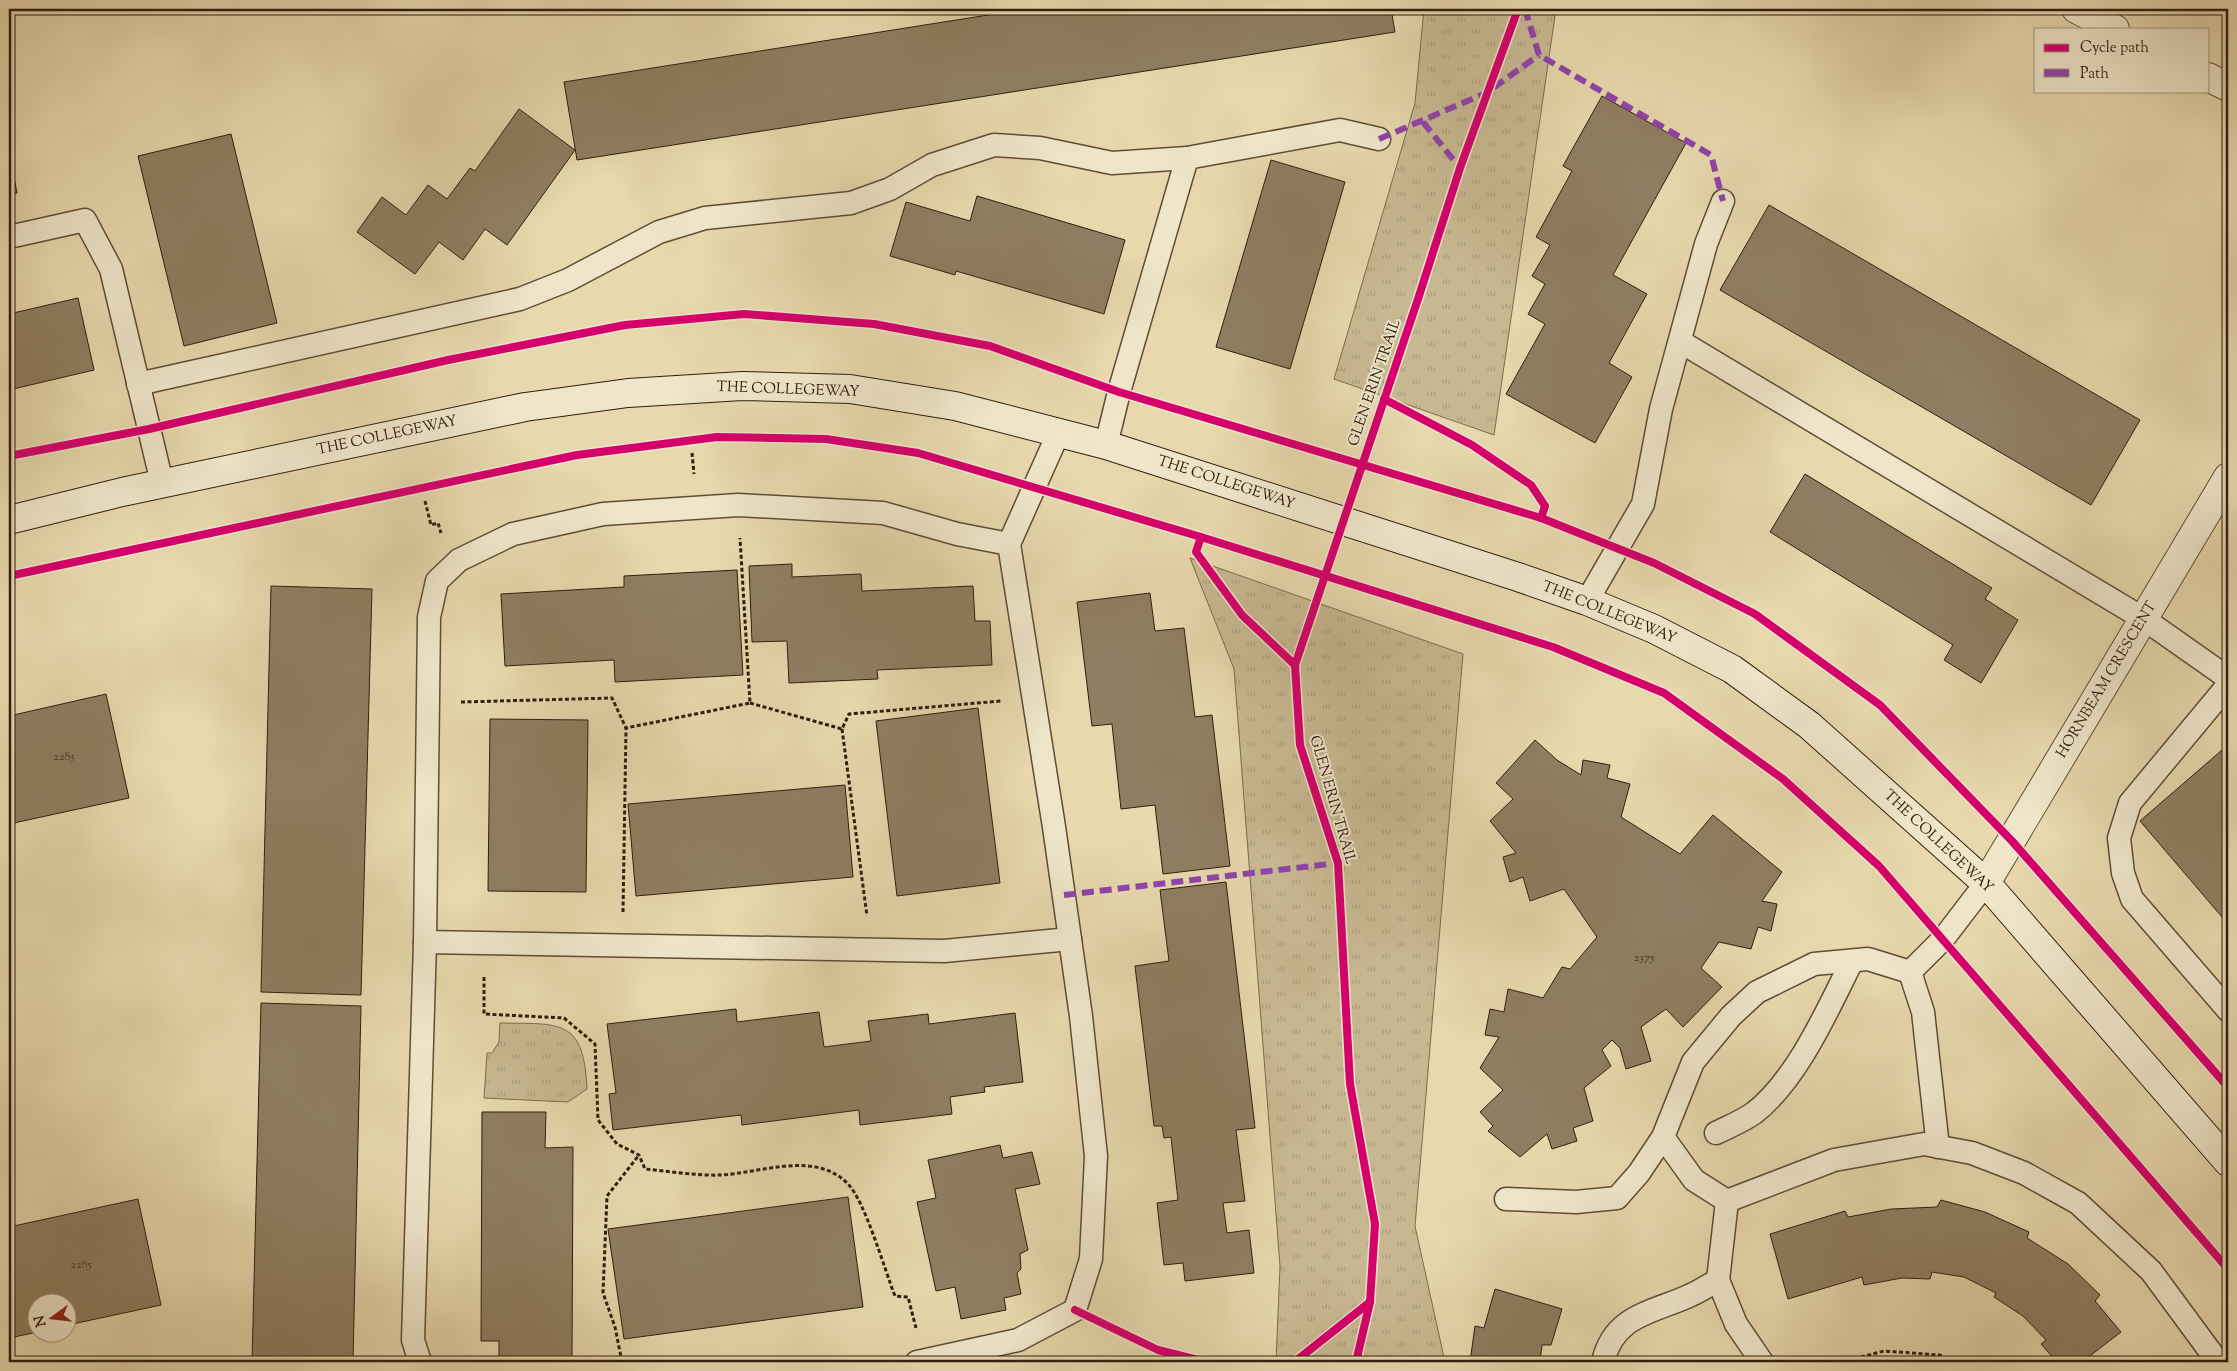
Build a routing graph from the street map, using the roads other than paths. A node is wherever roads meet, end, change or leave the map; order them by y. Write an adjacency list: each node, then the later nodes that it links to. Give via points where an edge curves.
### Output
1 (2076, 9): 2 (street)
2 (2113, 28)
3 (2210, 78): 4 (street)
4 (2228, 87)
5 (1380, 139): 6 (lane, via 1340,130)
6 (1187, 158): 10 (lane, via 1112,163 1040,148 994,145 932,165 890,189 851,203 705,218 659,232 568,280 520,299); 12 (lane)
7 (1723, 202): 9 (lane, via 1706,244)
8 (9, 237): 10 (lane, via 85,220 111,269)
9 (1681, 342): 17 (lane, via 1661,409 1643,504); 18 (lane)
10 (138, 384): 14 (lane)
11 (1058, 434): 12 (street, THE COLLEGEWAY); 14 (street, THE COLLEGEWAY, via 955,406 850,389 742,386 628,393 525,407); 16 (lane)
12 (1106, 445): 17 (street, THE COLLEGEWAY)
13 (2228, 477): 18 (street, HORNBEAM CRESCENT)
14 (162, 483): 15 (street, THE COLLEGEWAY)
15 (9, 520)
16 (1009, 544): 22 (lane); 23 (lane, via 957,534 883,513 738,505 603,514 512,534 459,560 437,581 429,616)
17 (1587, 601): 21 (street, THE COLLEGEWAY, via 1654,629 1732,669 1809,725)
18 (2144, 619): 19 (lane); 21 (street, HORNBEAM CRESCENT)
19 (2228, 678)
20 (2228, 685): 26 (lane, via 2130,803 2119,838 2123,873 2132,899)
21 (1986, 884): 25 (lane, via 1943,939); 30 (street, THE COLLEGEWAY)
22 (1070, 938): 23 (lane, via 944,951); 34 (lane, via 1096,1156 1092,1259 1075,1310 1018,1340)
23 (425, 942): 35 (lane, via 413,1340)
24 (1852, 961): 25 (lane, via 1868,960); 27 (lane, via 1817,1032 1784,1081 1754,1113); 28 (lane, via 1814,964 1757,992 1730,1016 1693,1062)
25 (1910, 972): 29 (lane, via 1922,1012)
26 (2228, 1010)
27 (1716, 1133)
28 (1662, 1137): 31 (lane, via 1639,1173 1617,1198 1576,1202); 32 (lane, via 1694,1180)
29 (1938, 1147): 32 (lane, via 1924,1144 1834,1160); 38 (lane, via 1972,1154 2024,1173 2078,1203 2151,1271)
30 (2228, 1162)
31 (1506, 1199)
32 (1726, 1202): 33 (lane)
33 (1718, 1280): 36 (lane, via 1691,1296 1638,1315 1619,1330 1606,1350); 37 (lane, via 1736,1324)
34 (921, 1361)
35 (420, 1362)
36 (1603, 1362)
37 (1762, 1362)
38 (2218, 1362)

